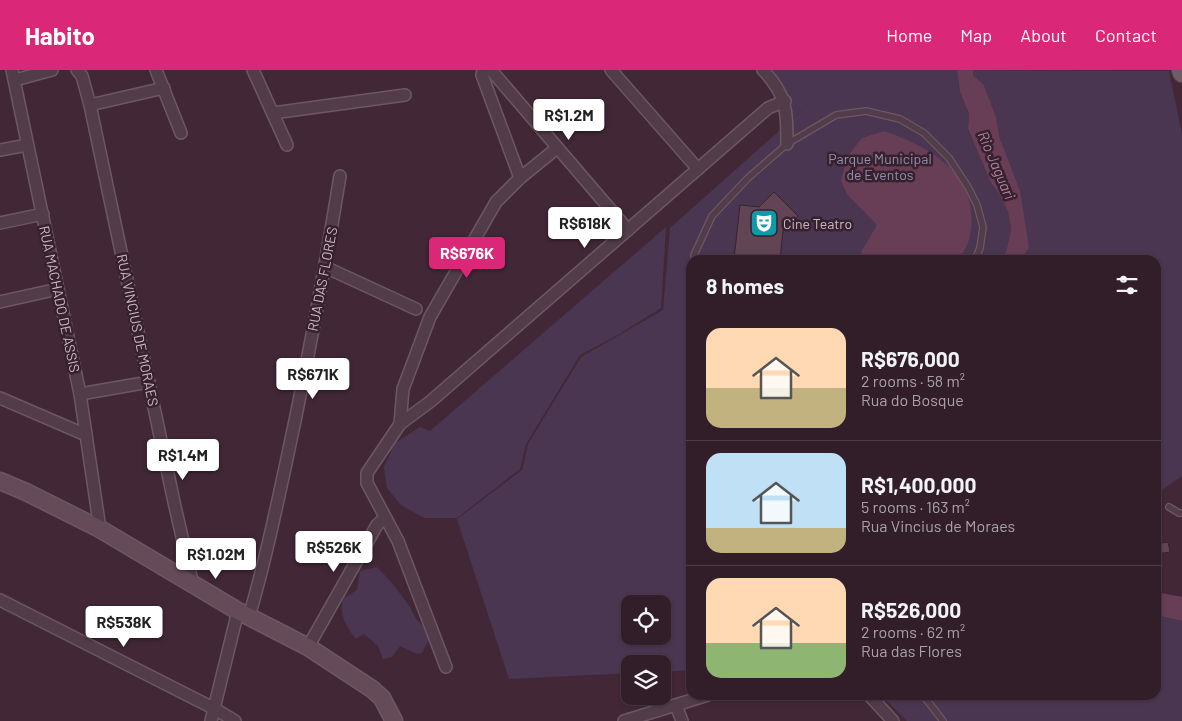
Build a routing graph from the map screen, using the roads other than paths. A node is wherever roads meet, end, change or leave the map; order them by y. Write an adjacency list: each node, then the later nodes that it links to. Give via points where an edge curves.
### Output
1 (52, 70): 9 (street)
2 (156, 70): 10 (street)
3 (253, 70): 14 (street)
4 (483, 70): 23 (street, via 482,75)
5 (491, 70): 19 (street)
6 (611, 70): 21 (street)
7 (763, 70): 12 (street)
8 (80, 73): 13 (street, RUA VINCIUS DE MORAES)
9 (14, 75): 17 (street, RUA MACHADO DE ASSIS)
10 (164, 88): 13 (street); 15 (street)
11 (405, 95): 14 (street)
12 (784, 101): 16 (street); 21 (street, via 768,108)
13 (90, 105): 33 (street, RUA VINCIUS DE MORAES)
14 (273, 112): 18 (street)
15 (181, 132)
16 (787, 144): 27 (lane, via 712,216); 28 (lane, via 836,115 866,111 900,119 924,133 949,158 977,205 983,227)
17 (27, 145): 20 (street); 24 (street, RUA MACHADO DE ASSIS)
18 (287, 145)
19 (558, 148): 23 (street); 26 (street)
20 (0, 150)
21 (698, 169): 26 (street)
22 (340, 176): 29 (street, RUA DAS FLORES)
23 (520, 178): 36 (street, via 496,202 430,317 403,389)
24 (43, 214): 25 (street); 30 (street, RUA MACHADO DE ASSIS)
25 (0, 223)
26 (628, 230): 36 (street, via 431,401)
27 (694, 255)
28 (977, 255)
29 (325, 267): 32 (street); 45 (street, RUA DAS FLORES, via 299,406 261,576)
30 (58, 289): 31 (street); 34 (street, RUA MACHADO DE ASSIS)
31 (0, 302)
32 (416, 309)
33 (149, 382): 34 (street); 43 (street, RUA VINCIUS DE MORAES)
34 (80, 394): 37 (street, RUA MACHADO DE ASSIS)
35 (0, 398): 37 (street)
36 (400, 424): 41 (street, via 367,473 367,483)
37 (86, 435): 42 (street, RUA MACHADO DE ASSIS)
38 (0, 481): 42 (street)
39 (1169, 507): 40 (lane)
40 (1182, 513)
41 (385, 518): 46 (street, via 377,525); 47 (street, via 398,541)
42 (100, 529): 43 (street)
43 (193, 585): 45 (street)
44 (0, 600): 52 (street)
45 (244, 614): 46 (street); 52 (street, RUA DAS FLORES)
46 (308, 647): 55 (street, via 372,689 382,698)
47 (446, 667)
48 (692, 700): 51 (street)
49 (874, 700): 58 (street)
50 (927, 700): 59 (lane)
51 (676, 705): 56 (street); 57 (street)
52 (215, 709): 53 (street, RUA DAS FLORES); 54 (street)
53 (211, 721)
54 (235, 721)
55 (394, 721)
56 (624, 721)
57 (682, 721)
58 (893, 721)
59 (943, 721)

